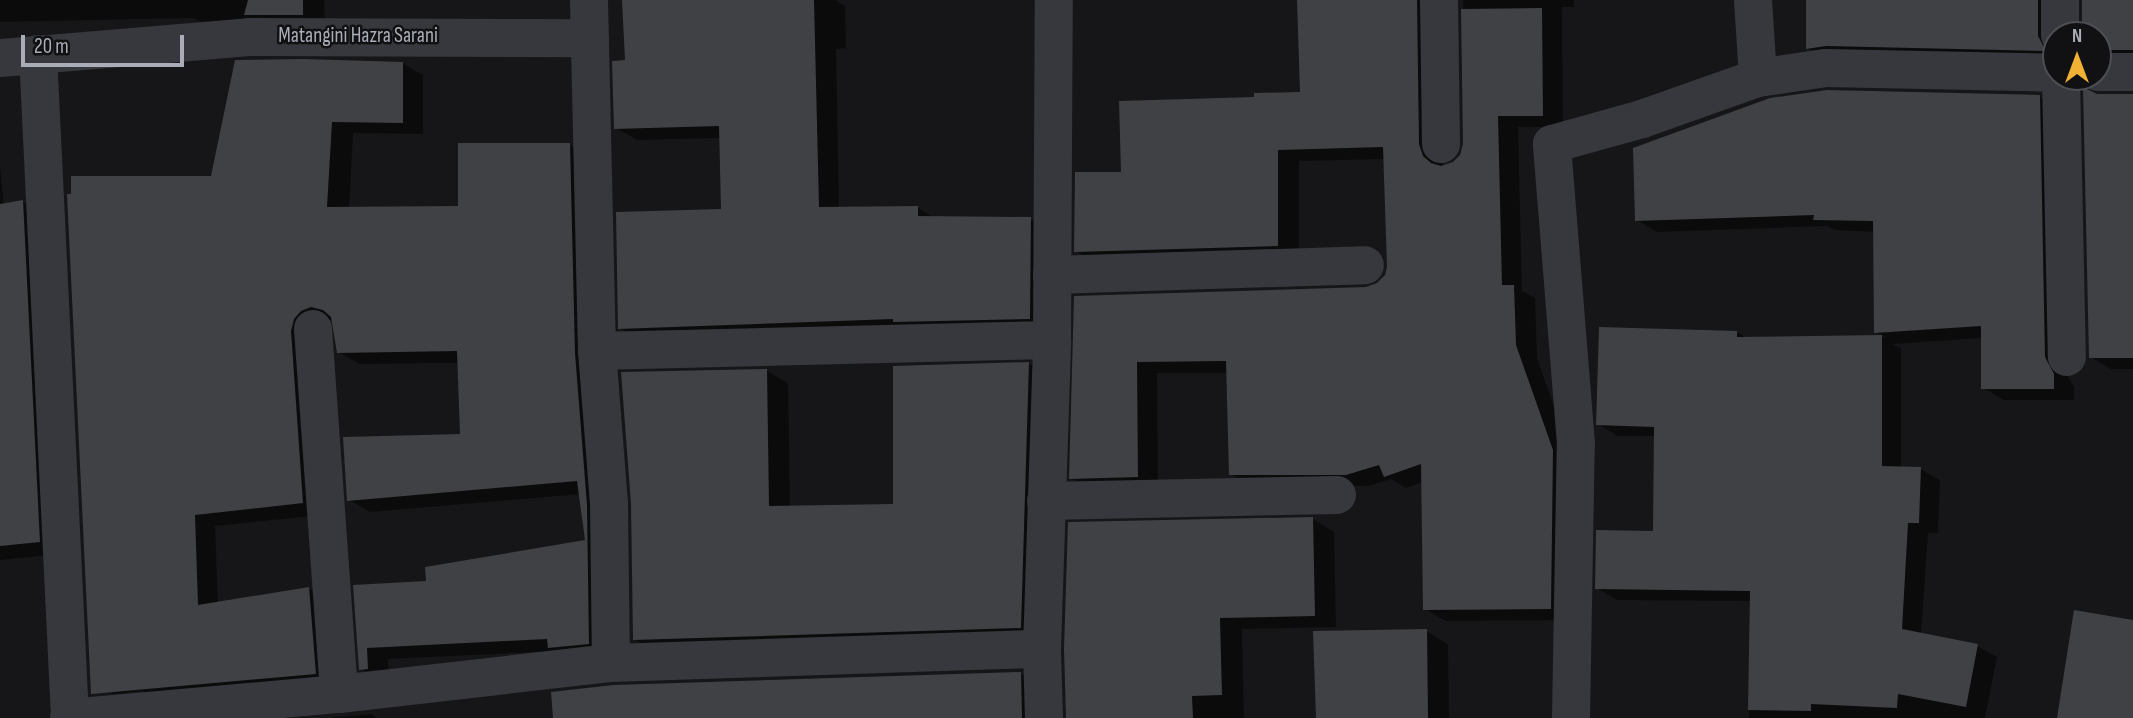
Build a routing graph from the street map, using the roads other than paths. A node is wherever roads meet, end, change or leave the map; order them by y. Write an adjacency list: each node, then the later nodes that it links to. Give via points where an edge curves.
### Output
1 (589, 0): 7 (street)
2 (1054, 0): 17 (street)
3 (1439, 0): 15 (street)
4 (1754, 0): 13 (street)
5 (2060, 0): 6 (street)
6 (2060, 21)
7 (590, 38): 8 (street, Matangini Hazra Sarani, via 249,37); 20 (street)
8 (38, 54): 9 (street, Matangini Hazra Sarani); 28 (street)
9 (0, 58)
10 (2112, 72): 11 (street)
11 (2133, 72)
12 (2042, 73): 13 (street, via 1826,68)
13 (1758, 78): 30 (street, via 1642,119 1552,144 1576,444)
14 (2061, 91): 21 (street)
15 (1441, 144)
16 (1365, 265): 17 (street)
17 (1052, 275): 19 (street)
18 (313, 329): 26 (street)
19 (1052, 341): 20 (street); 23 (street)
20 (597, 351): 25 (street, via 609,504)
21 (2067, 357)
22 (1338, 495): 23 (street)
23 (1046, 501): 24 (street)
24 (1042, 649): 25 (street); 29 (street)
25 (611, 663): 26 (street)
26 (338, 694): 27 (street)
27 (112, 717): 28 (street)
28 (70, 718)
29 (1044, 718)
30 (1571, 718)

